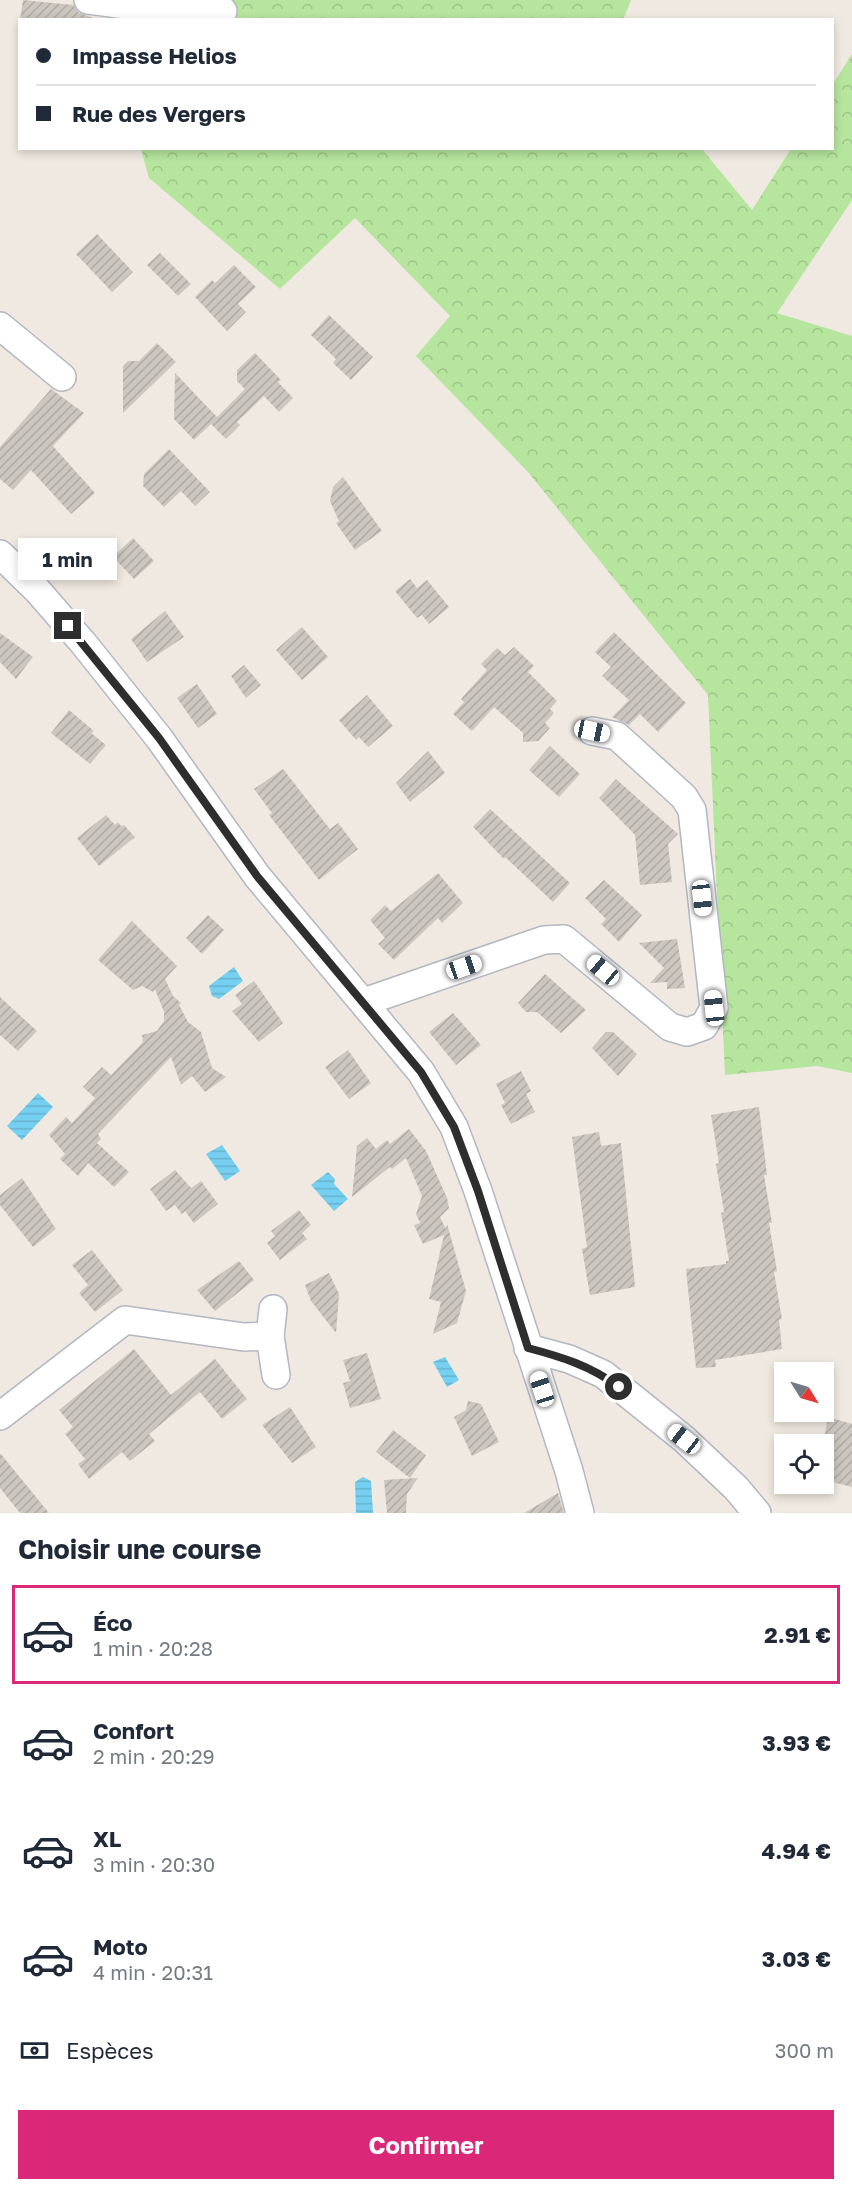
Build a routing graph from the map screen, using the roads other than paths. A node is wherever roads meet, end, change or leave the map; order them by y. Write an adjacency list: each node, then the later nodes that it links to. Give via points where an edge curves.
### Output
1 (88, 0): 2 (street, via 187,13)
2 (223, 11)
3 (0, 326): 4 (street)
4 (62, 376)
5 (0, 554): 7 (street, via 84,644 159,738 257,876)
6 (592, 731): 7 (street, via 617,736 684,797 693,810 714,1008 704,1026 687,1032 670,1027 564,939 544,940)
7 (364, 1002): 10 (street, via 421,1072 454,1127)
8 (273, 1309): 9 (street)
9 (270, 1336): 11 (street); 12 (street, via 244,1337 125,1320)
10 (528, 1348): 13 (street); 14 (street, via 569,1359 603,1374 684,1439)
11 (276, 1375)
12 (0, 1416)
13 (580, 1513)
14 (757, 1513)

